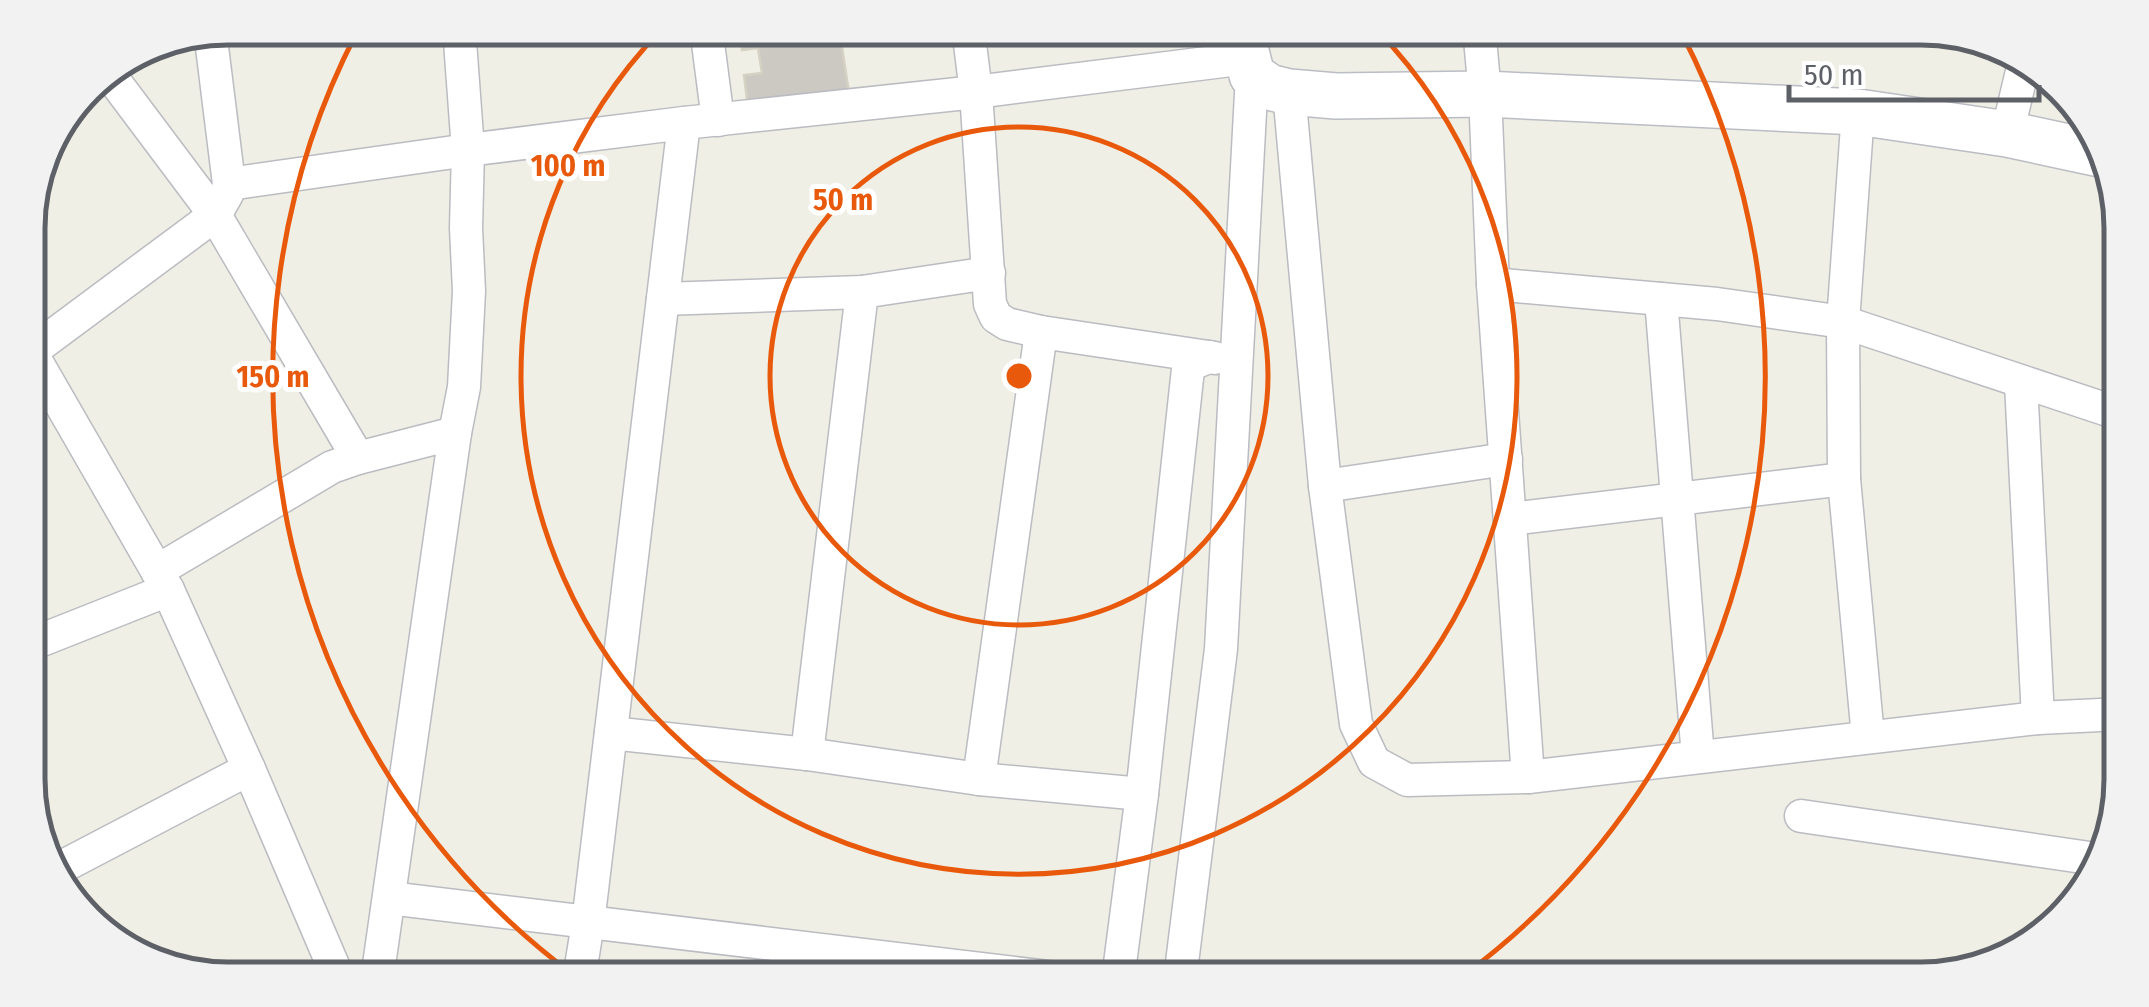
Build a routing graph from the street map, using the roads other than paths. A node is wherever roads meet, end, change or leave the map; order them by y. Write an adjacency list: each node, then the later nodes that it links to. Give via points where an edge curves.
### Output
1 (460, 45): 15 (street)
2 (708, 45): 12 (street)
3 (970, 45): 9 (street)
4 (1480, 45): 10 (street)
5 (212, 46): 17 (street)
6 (1257, 63): 9 (street); 10 (street, via 1336,96); 27 (street); 35 (street)
7 (2021, 76): 14 (street)
8 (116, 84): 18 (street)
9 (976, 92): 12 (street); 19 (street)
10 (1485, 94): 11 (street); 20 (street)
11 (1858, 112): 14 (street); 24 (street)
12 (718, 120): 13 (street)
13 (684, 123): 15 (street); 22 (street)
14 (2007, 134): 16 (street)
15 (468, 150): 17 (street); 31 (street, via 466,365)
16 (2086, 151)
17 (229, 184): 18 (street)
18 (215, 215): 26 (street); 32 (street)
19 (989, 273): 21 (street); 25 (street, via 996,317)
20 (1493, 284): 23 (street); 33 (street)
21 (862, 292): 22 (street); 44 (street)
22 (663, 298): 42 (street)
23 (1661, 299): 24 (street); 36 (street)
24 (1843, 322): 29 (street); 34 (street)
25 (1041, 332): 27 (street); 48 (street)
26 (45, 339)
27 (1222, 359): 49 (street, via 1188,369); 60 (street, via 1221,649)
28 (45, 379): 38 (street)
29 (2021, 383): 30 (street); 41 (street)
30 (2104, 409)
31 (455, 434): 32 (street); 53 (street)
32 (358, 458): 38 (street, via 332,468)
33 (1506, 459): 35 (street); 37 (street)
34 (1844, 480): 36 (street); 43 (street)
35 (1325, 486): 47 (street, via 1356,724 1374,762 1407,780)
36 (1677, 501): 37 (street); 45 (street)
37 (1510, 519): 47 (street)
38 (162, 580): 39 (street); 46 (street)
39 (45, 636)
40 (2104, 715): 41 (street)
41 (2038, 718): 43 (street)
42 (611, 733): 44 (street); 54 (street)
43 (1868, 737): 45 (street)
44 (807, 754): 48 (street)
45 (1698, 757): 47 (street)
46 (249, 769): 52 (street); 55 (street)
47 (1528, 777)
48 (978, 779): 49 (street)
49 (1142, 794): 59 (street)
50 (1801, 816): 51 (street)
51 (2086, 858)
52 (67, 864)
53 (390, 898): 54 (street); 56 (street)
54 (588, 923): 57 (street); 58 (street)
55 (320, 962)
56 (380, 962)
57 (582, 962)
58 (920, 962)
59 (1120, 962)
60 (1182, 962)

